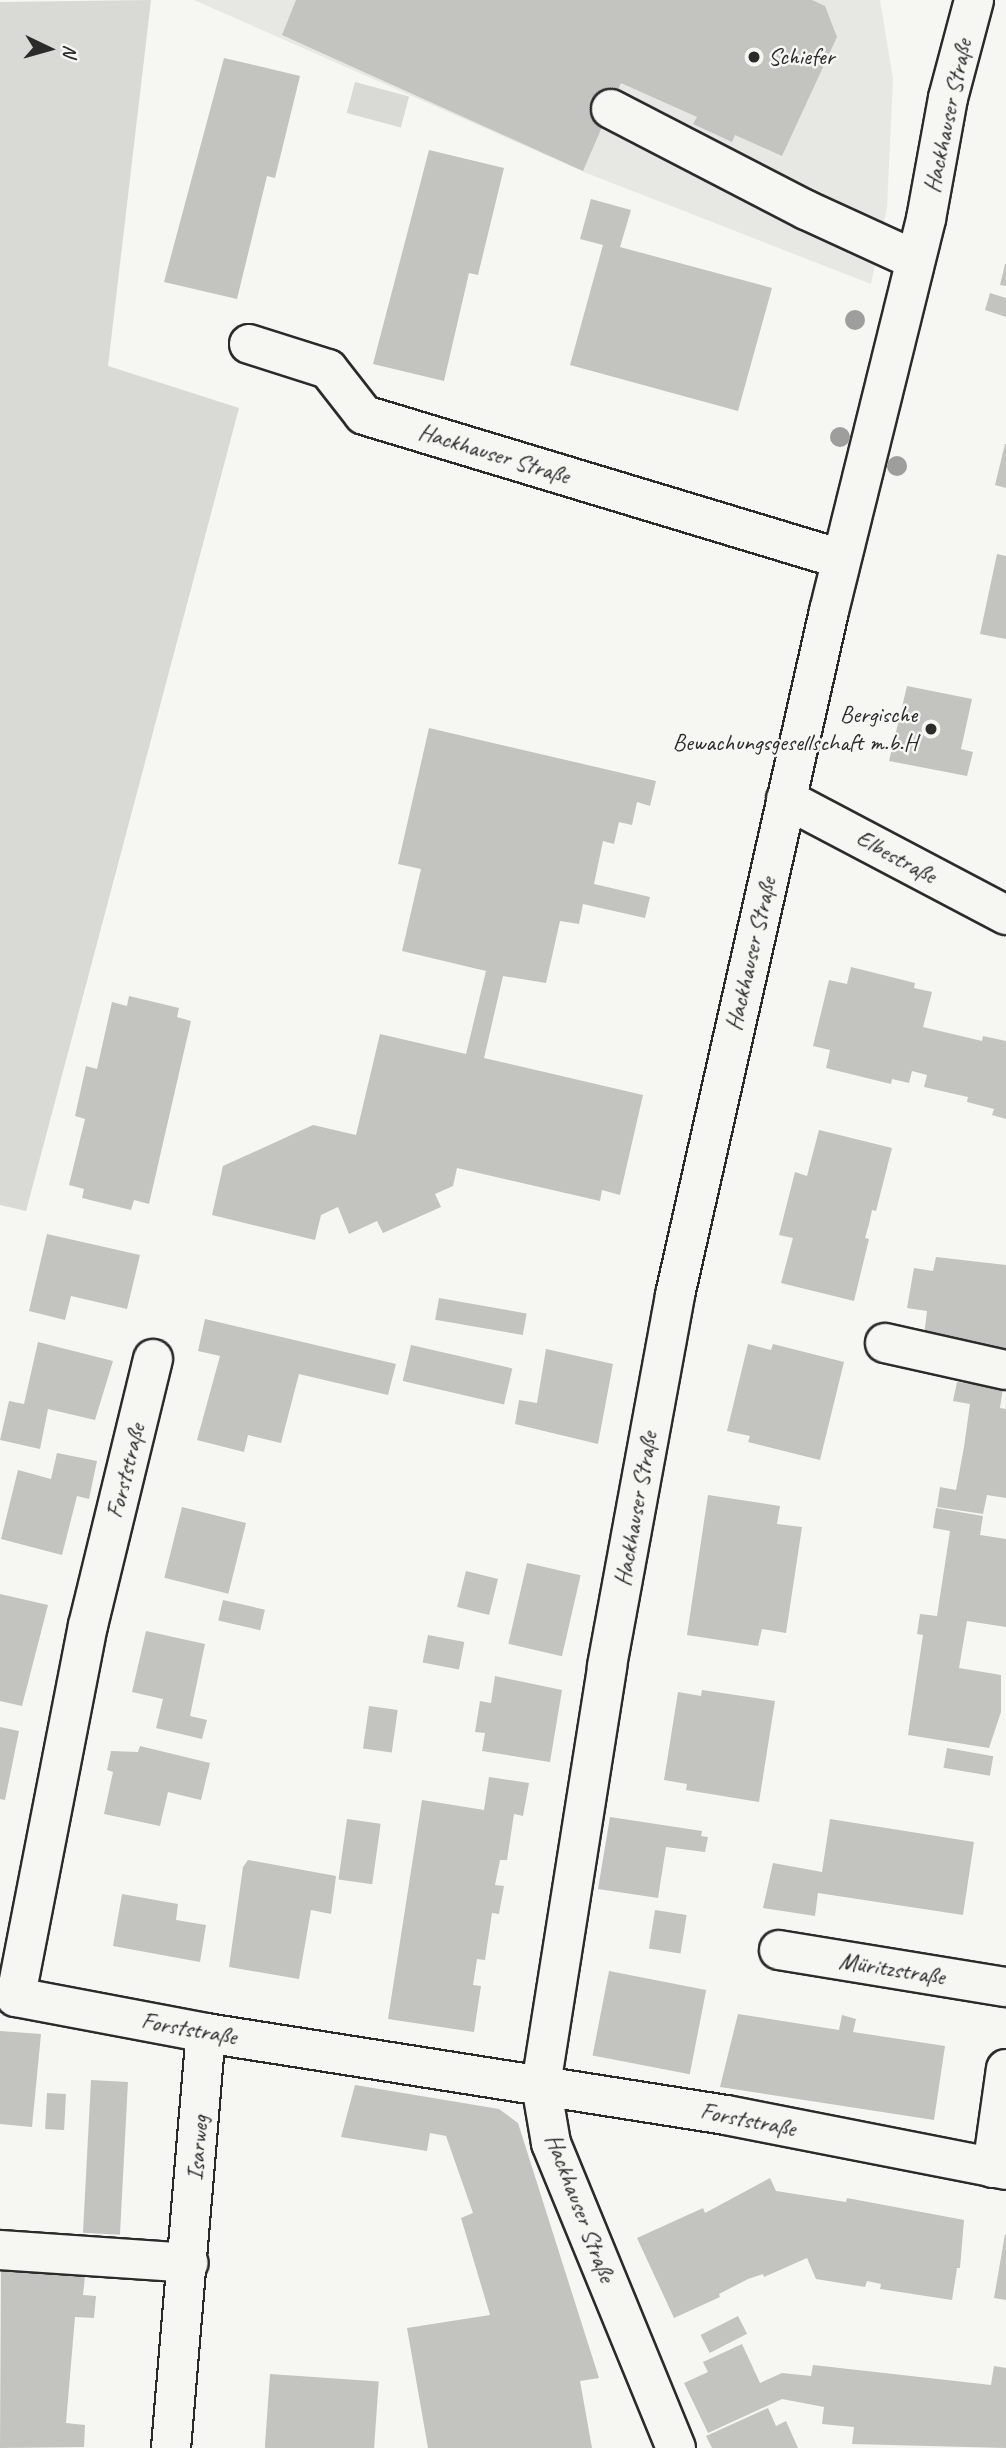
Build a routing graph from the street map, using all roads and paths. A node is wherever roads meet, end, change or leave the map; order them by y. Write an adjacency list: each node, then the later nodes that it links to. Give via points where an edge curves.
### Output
1 (974, 0): 3 (street, Hackhauser Straße, via 948,98)
2 (611, 109): 3 (street, via 806,210)
3 (915, 260): 5 (street, Hackhauser Straße)
4 (249, 345): 5 (street, Hackhauser Straße, via 328,369 364,415)
5 (841, 558): 6 (street, Hackhauser Straße)
6 (786, 799): 7 (street, Elbestraße); 15 (street, Hackhauser Straße, via 675,1295 607,1666)
7 (1006, 915)
8 (885, 1343): 10 (street)
9 (153, 1359): 13 (street, Forststraße, via 85,1639 16,1997)
10 (1006, 1370)
11 (779, 1950): 12 (street, Müritzstraße)
12 (1006, 1987)
13 (206, 2034): 15 (street, Forststraße); 18 (street, Isarweg)
14 (1006, 2068): 16 (street)
15 (541, 2085): 16 (street, Forststraße, via 726,2115); 20 (street, Hackhauser Straße, via 551,2143)
16 (999, 2169)
17 (0, 2250): 18 (street)
18 (189, 2263): 19 (street, Isarweg)
19 (171, 2448)
20 (676, 2448)

